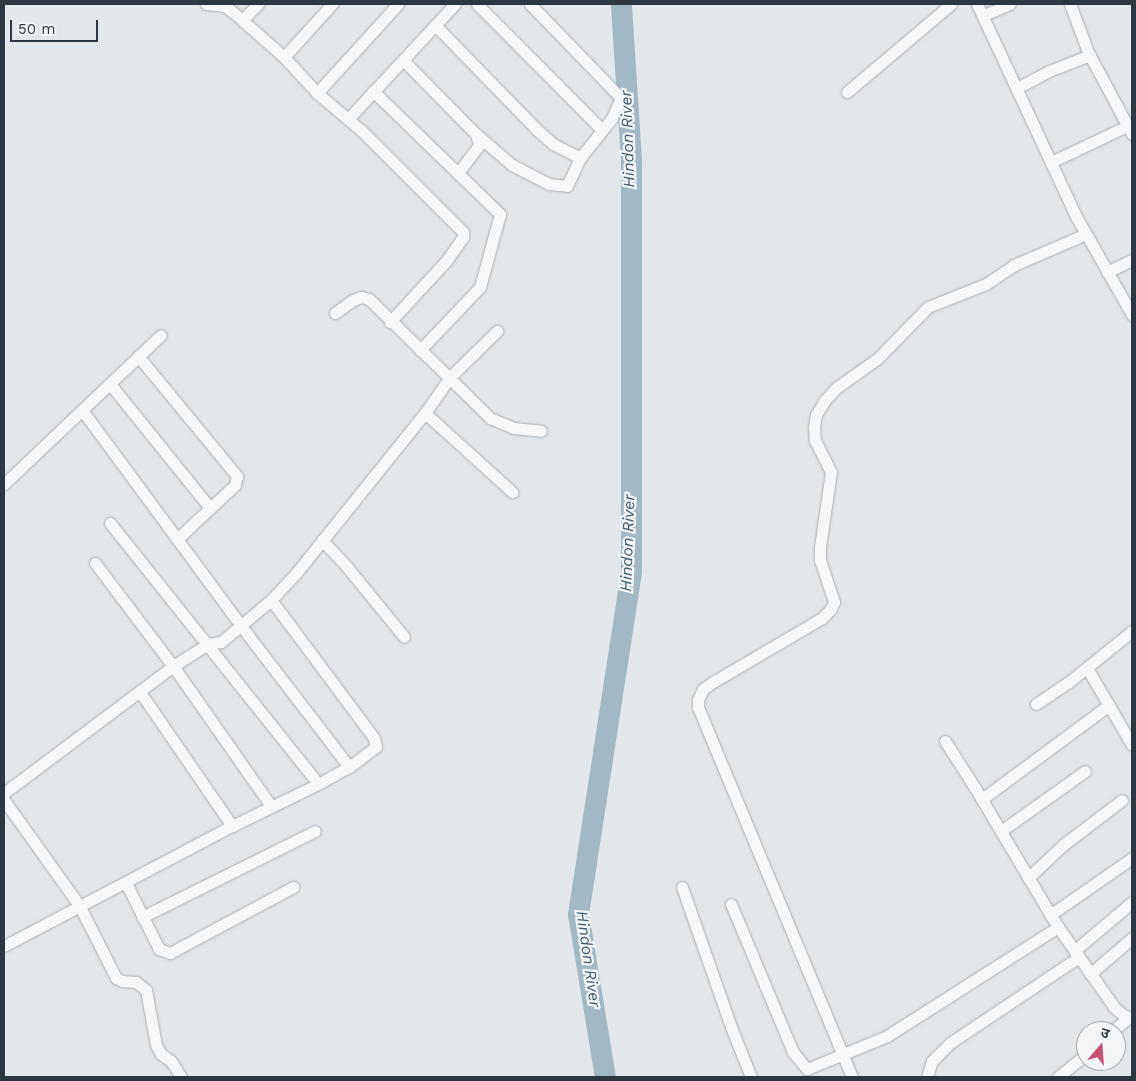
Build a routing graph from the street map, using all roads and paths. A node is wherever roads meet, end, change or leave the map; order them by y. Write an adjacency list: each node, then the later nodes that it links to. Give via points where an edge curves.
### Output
1 (206, 4): 13 (street, via 225,6)
2 (258, 4): 13 (street)
3 (332, 4): 16 (street)
4 (398, 4): 21 (street)
5 (455, 4): 14 (street)
6 (477, 4): 23 (street)
7 (530, 4): 23 (street, via 619,95 619,104)
8 (951, 4): 20 (street)
9 (977, 4): 12 (street)
10 (1010, 4): 12 (street)
11 (1070, 4): 15 (street)
12 (984, 15): 18 (street)
13 (242, 20): 16 (street)
14 (435, 25): 17 (street); 26 (street, via 536,129 553,144)
15 (1090, 55): 18 (street); 24 (street)
16 (284, 57): 21 (street)
17 (403, 60): 19 (street); 25 (street)
18 (1017, 88): 27 (street)
19 (372, 91): 22 (street); 28 (street)
20 (847, 92)
21 (317, 93): 22 (street)
22 (348, 119): 34 (street, via 463,232 446,261)
23 (602, 130): 26 (street)
24 (1130, 130): 27 (street)
25 (476, 134): 26 (street, via 512,165 549,184 567,186); 28 (street, via 479,144)
26 (580, 158)
27 (1051, 162): 29 (street)
28 (458, 173): 37 (street, via 500,214 480,287)
29 (1086, 234): 31 (street); 90 (street, via 1014,265 986,284 928,307 877,359 836,388 825,400 816,415 814,427 815,441 831,472 820,560 834,602 822,618 703,689 698,700 698,707)
30 (1132, 260): 31 (street)
31 (1108, 272): 33 (street)
32 (335, 312): 34 (street, via 361,297 369,299)
33 (1132, 315)
34 (390, 322): 37 (street)
35 (497, 331): 39 (street)
36 (161, 335): 38 (street)
37 (420, 350): 39 (street)
38 (138, 356): 40 (street); 46 (street, via 237,476 235,485)
39 (450, 377): 42 (street); 43 (street, via 500,424)
40 (110, 384): 41 (street); 46 (street)
41 (82, 410): 44 (street); 48 (street)
42 (425, 413): 45 (street); 49 (street)
43 (541, 431)
44 (4, 484)
45 (512, 492)
46 (210, 508): 48 (street)
47 (110, 523): 55 (street)
48 (177, 539): 52 (street)
49 (322, 540): 51 (street); 54 (street)
50 (95, 563): 56 (street)
51 (271, 600): 52 (street); 63 (street, via 374,738 376,747)
52 (241, 626): 55 (street, via 221,642); 63 (street)
53 (1132, 631): 57 (street)
54 (404, 637)
55 (208, 644): 56 (street); 65 (street)
56 (173, 666): 58 (street); 70 (street)
57 (1087, 668): 59 (street); 60 (street)
58 (140, 692): 66 (street); 71 (street)
59 (1036, 704)
60 (1109, 706): 62 (street); 67 (street)
61 (945, 741): 67 (street)
62 (1132, 745)
63 (349, 767): 65 (street)
64 (1085, 771): 73 (street)
65 (318, 784): 70 (street)
66 (4, 793)
67 (982, 799): 73 (street)
68 (4, 800): 81 (street)
69 (1122, 800): 75 (street, via 1063,845)
70 (271, 806): 71 (street)
71 (232, 826): 76 (street)
72 (315, 831): 83 (street)
73 (1001, 831): 75 (street)
74 (1132, 858): 82 (street)
75 (1028, 878): 82 (street)
76 (126, 882): 81 (street); 83 (street)
77 (682, 887): 93 (street)
78 (293, 888): 83 (street, via 170,954 159,949)
79 (1132, 902): 87 (street)
80 (731, 904): 90 (street, via 793,1052 802,1066 813,1069)
81 (78, 906): 86 (street); 92 (street, via 116,978 136,982 146,990 156,1045)
82 (1050, 915): 84 (street)
83 (142, 917)
84 (1058, 928): 87 (street); 90 (street, via 886,1036)
85 (1132, 938): 88 (street)
86 (4, 946)
87 (1076, 954): 88 (street); 95 (street, via 950,1043 932,1061)
88 (1090, 974): 89 (street, via 1114,1007)
89 (1131, 1017)
90 (842, 1056): 94 (street)
91 (1076, 1062): 96 (street)
92 (181, 1077)
93 (751, 1077)
94 (852, 1077)
95 (927, 1077)
96 (1058, 1077)

